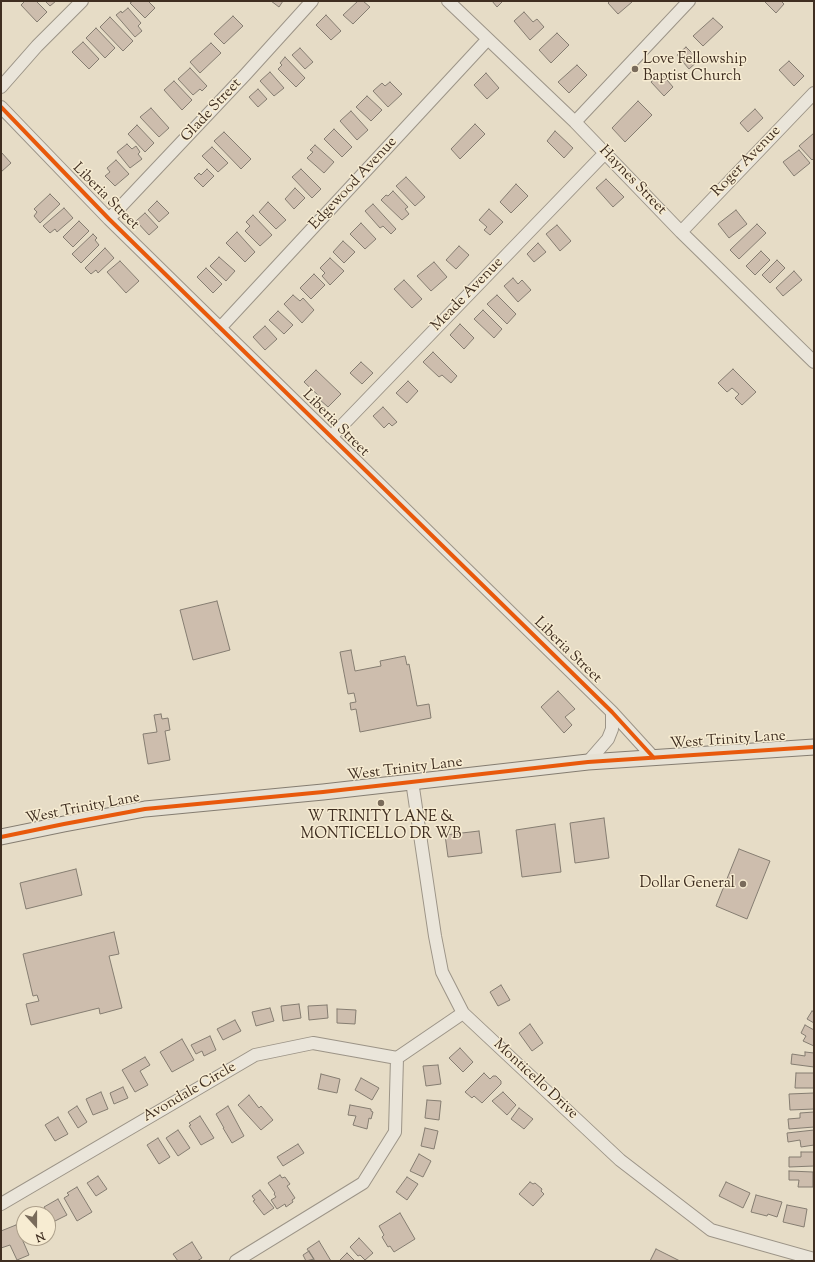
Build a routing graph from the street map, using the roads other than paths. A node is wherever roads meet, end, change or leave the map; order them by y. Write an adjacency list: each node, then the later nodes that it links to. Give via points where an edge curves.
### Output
1 (82, 1): 6 (street)
2 (312, 1): 11 (street, Glade Street, via 245,76)
3 (448, 1): 5 (street, Haynes Street)
4 (689, 1): 9 (street)
5 (487, 40): 9 (street, Haynes Street); 13 (street, Edgewood Avenue)
6 (1, 87)
7 (814, 93): 12 (street, Roger Avenue)
8 (1, 107): 11 (street, Liberia Street)
9 (575, 122): 10 (street, Haynes Street)
10 (605, 153): 12 (street, Haynes Street); 15 (street, Meade Avenue)
11 (109, 219): 13 (street, Liberia Street)
12 (681, 232): 14 (street, Haynes Street)
13 (220, 328): 15 (street, Liberia Street)
14 (814, 362)
15 (331, 438): 16 (street, Liberia Street)
16 (612, 712): 18 (street, Liberia Street); 19 (street, via 612,729 608,740)
17 (814, 747): 18 (main road, West Trinity Lane)
18 (654, 758): 19 (main road, West Trinity Lane)
19 (588, 762): 20 (main road, West Trinity Lane)
20 (412, 781): 21 (main road, West Trinity Lane, via 146,810); 22 (street, Monticello Drive, via 442,972)
21 (1, 837)
22 (463, 1013): 23 (street); 25 (street, Monticello Drive, via 620,1160 711,1230)
23 (397, 1058): 24 (street, Avondale Circle, via 313,1043 255,1055); 26 (street, via 395,1132 362,1183)
24 (1, 1204)
25 (814, 1259)
26 (236, 1261)

